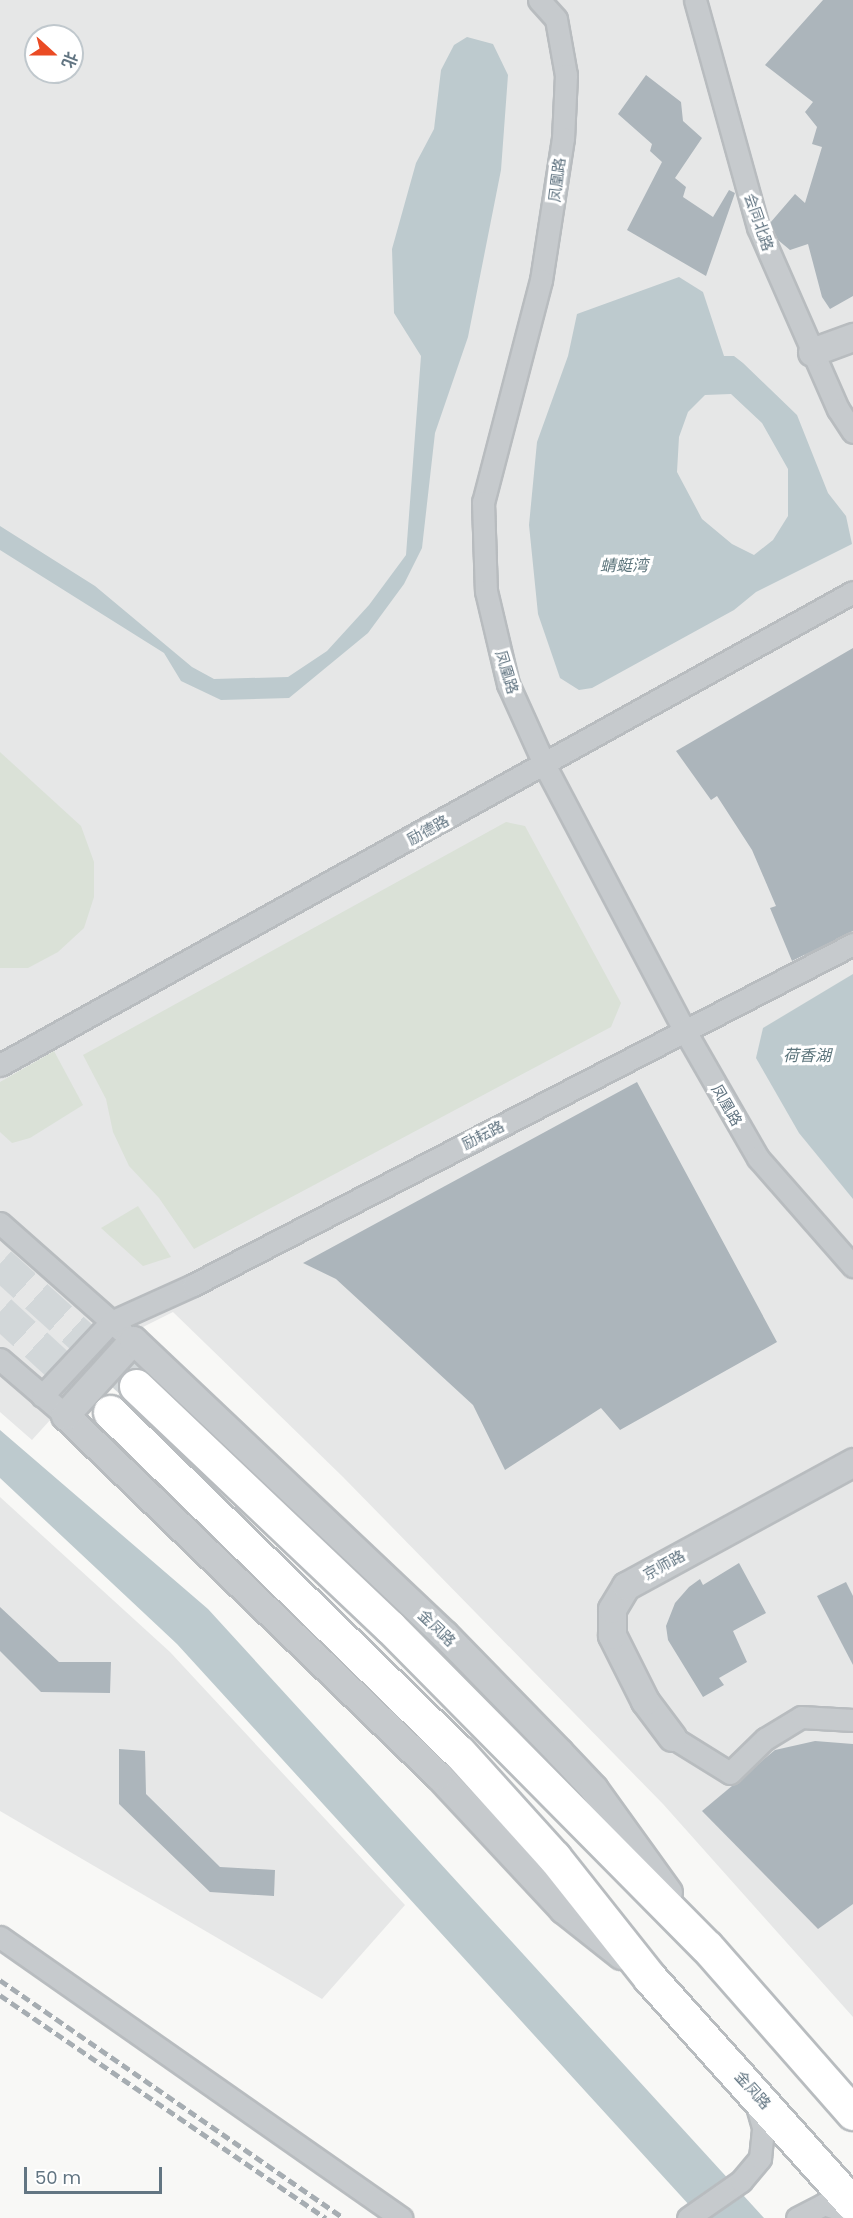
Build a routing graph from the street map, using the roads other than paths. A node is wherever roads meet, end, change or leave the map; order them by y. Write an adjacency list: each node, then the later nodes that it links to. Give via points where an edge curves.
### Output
1 (539, 0): 7 (street, 凤凰路, via 556,19 566,75 563,138 541,280 483,502 486,591 508,684)
2 (695, 0): 4 (street, 会同北路, via 758,227)
3 (853, 337): 4 (street)
4 (812, 352): 5 (street, 会同北路)
5 (853, 432)
6 (853, 592): 7 (street, 励德路)
7 (545, 766): 9 (street, 凤凰路); 10 (street, 励德路)
8 (853, 944): 9 (street, 励耘路)
9 (685, 1031): 12 (street, 凤凰路, via 758,1158); 13 (street, 励耘路, via 193,1285)
10 (0, 1065)
11 (0, 1223): 13 (street)
12 (853, 1266)
13 (111, 1322): 14 (street); 17 (street)
14 (133, 1340): 19 (street); 24 (street, 金凤路, via 444,1634 580,1773)
15 (0, 1359): 17 (street)
16 (136, 1386): 24 (highway, 金凤路, via 390,1627)
17 (42, 1396): 19 (street)
18 (110, 1412): 25 (highway, 金凤路, via 459,1752 554,1857)
19 (65, 1415): 25 (street, 金凤路, via 438,1775 563,1909)
20 (853, 1462): 22 (street, 京师路, via 626,1586 612,1609 612,1635 645,1701)
21 (853, 1719): 22 (street, via 801,1718 765,1739 730,1773)
22 (672, 1737)
23 (0, 1937): 31 (street)
24 (707, 1947): 27 (highway, 金凤路)
25 (650, 1978): 26 (highway, 金凤路)
26 (753, 2090): 28 (highway, 金凤路); 30 (street, via 763,2127 760,2158 741,2181)
27 (853, 2113)
28 (853, 2204)
29 (853, 2214): 32 (street, via 824,2204)
30 (690, 2216)
31 (402, 2218)
32 (797, 2218)

